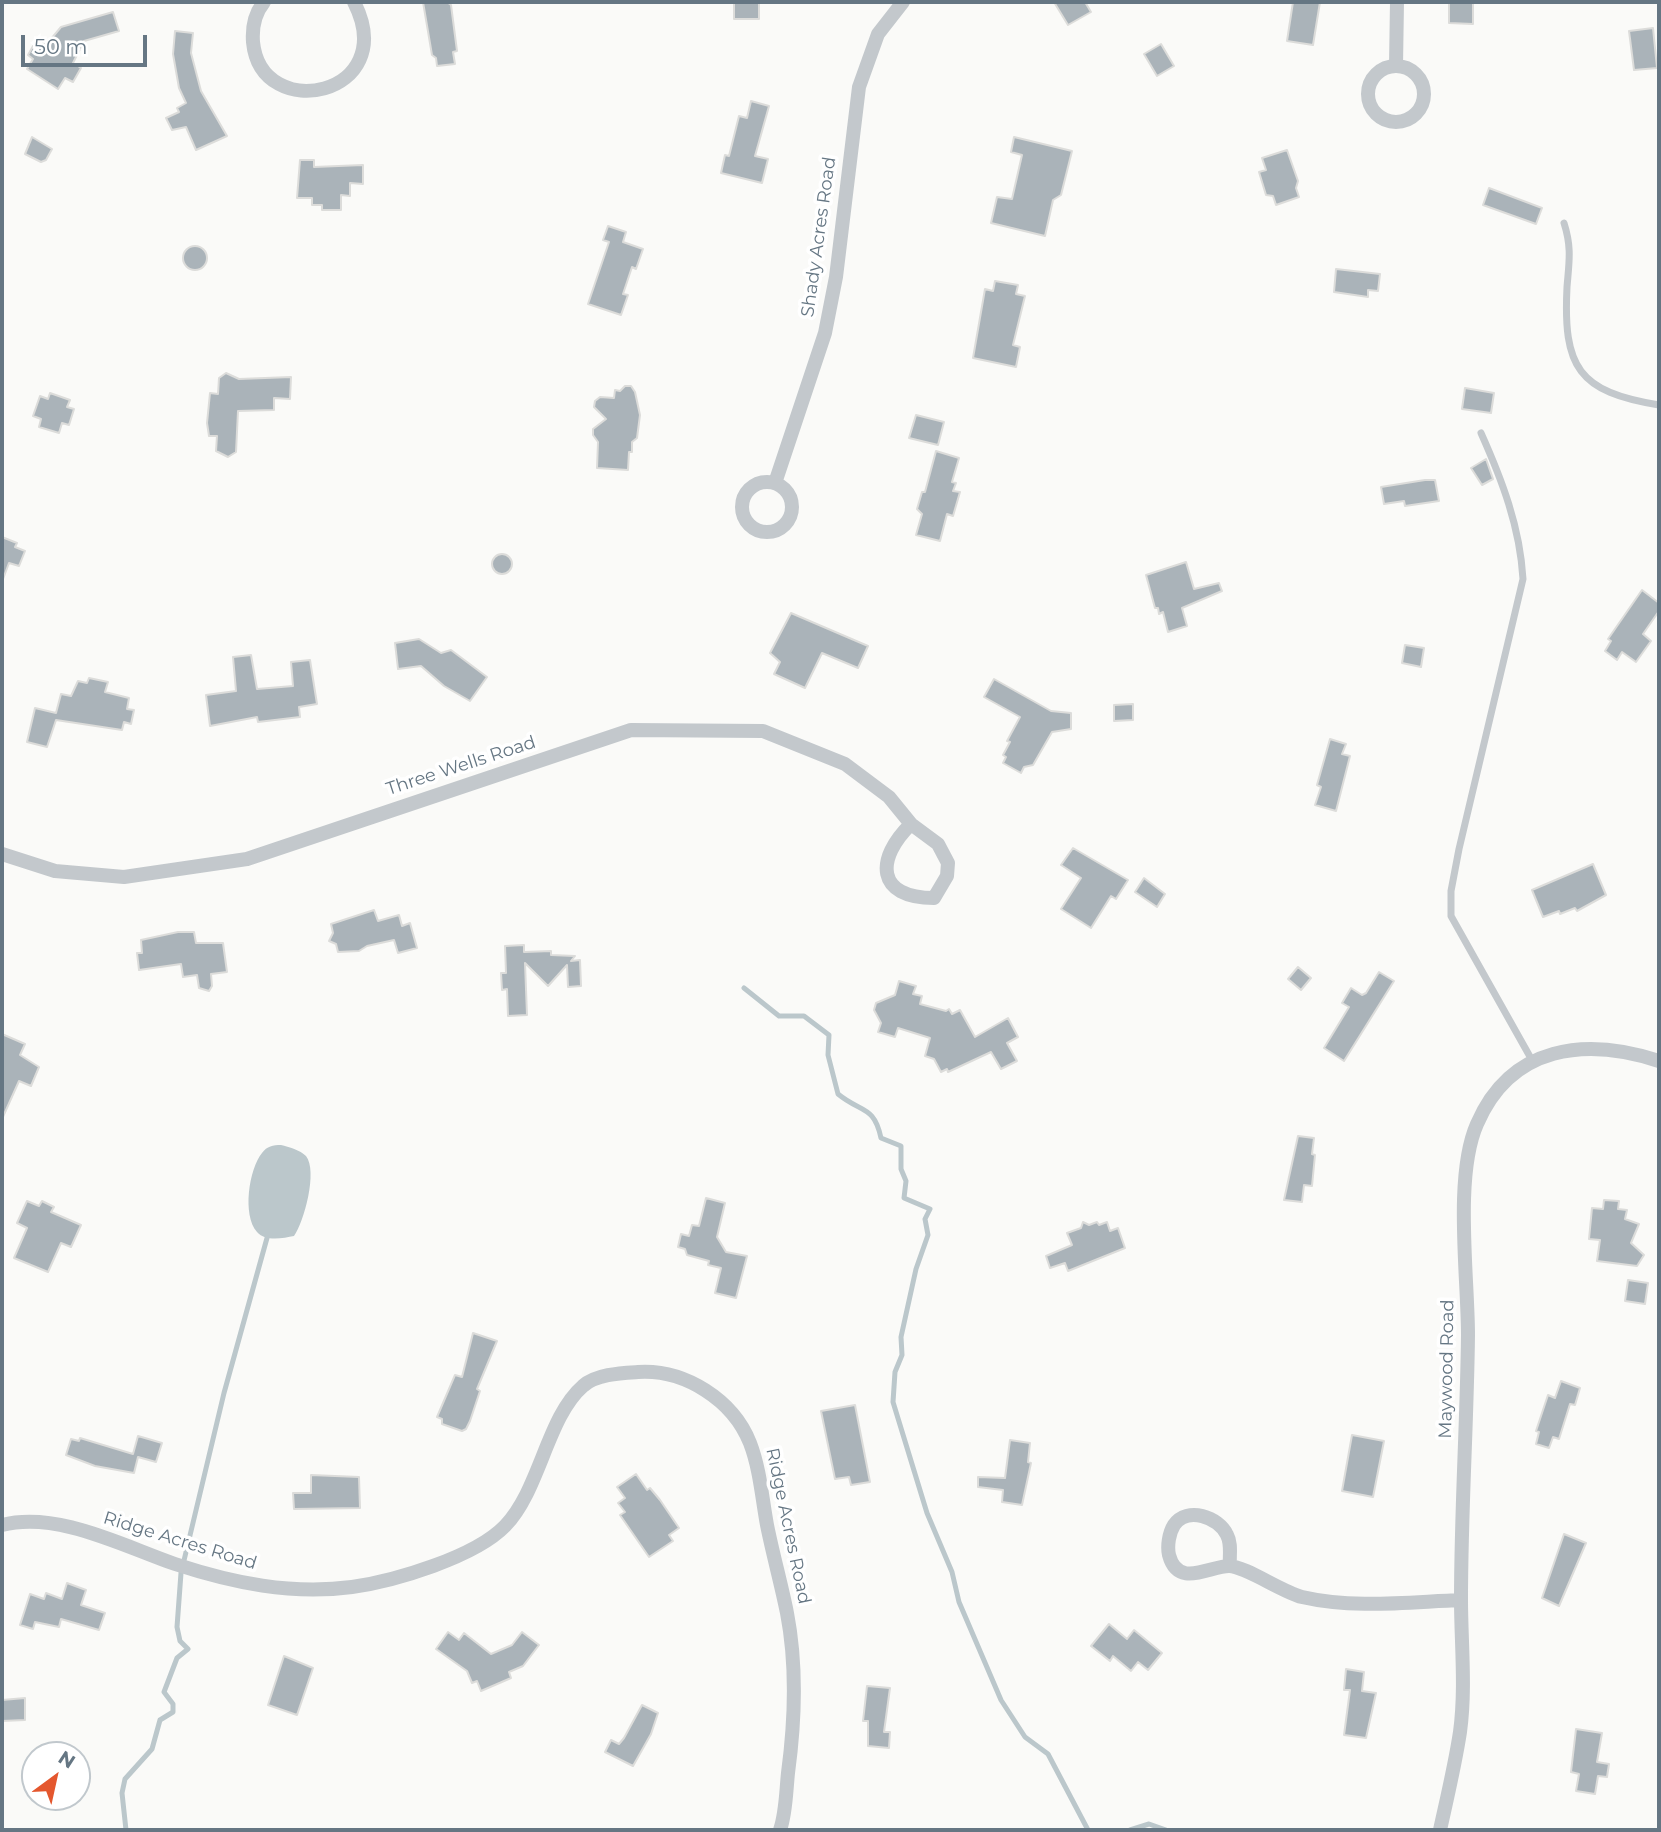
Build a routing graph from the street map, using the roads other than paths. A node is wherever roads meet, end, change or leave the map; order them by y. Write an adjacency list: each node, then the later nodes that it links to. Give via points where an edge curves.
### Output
1 (264, 2): 2 (street, via 252,30 254,51 265,71 282,86 303,92 325,90 345,80 359,63 366,42 364,20)
2 (354, 2)
3 (903, 2): 9 (street, Shady Acres Road, via 878,34 859,87 825,333)
4 (1397, 2): 5 (street)
5 (1396, 66)
6 (1563, 223): 7 (lane, via 1571,245 1566,326 1573,360 1598,388)
7 (1659, 404)
8 (1481, 433): 13 (lane, via 1505,485 1523,579 1459,849 1451,916)
9 (775, 483)
10 (911, 824): 10 (street, Three Wells Road, via 895,839 885,864 888,879 898,892 934,898 947,876 948,863 938,844); 11 (street, Three Wells Road, via 889,797 845,764 763,731 631,730 247,859 124,877 55,871)
11 (2, 854)
12 (1659, 1061): 13 (street, Maywood Road, via 1628,1051 1567,1048)
13 (1533, 1062): 16 (street, Maywood Road, via 1515,1070 1494,1094 1476,1126 1468,1161)
14 (2, 1525): 17 (street, Ridge Acres Road, via 34,1521 64,1527 183,1566 266,1587 311,1592 357,1587 462,1553 507,1524 527,1493 570,1402 585,1384 648,1371 691,1382 725,1406 750,1442 787,1613 794,1700)
15 (1230, 1566): 15 (street, via 1206,1574 1181,1571 1169,1553 1173,1526 1197,1515 1221,1525 1229,1537); 16 (street, via 1300,1596 1353,1605)
16 (1461, 1600): 18 (street, Maywood Road, via 1460,1730)
17 (780, 1830)
18 (1440, 1830)

